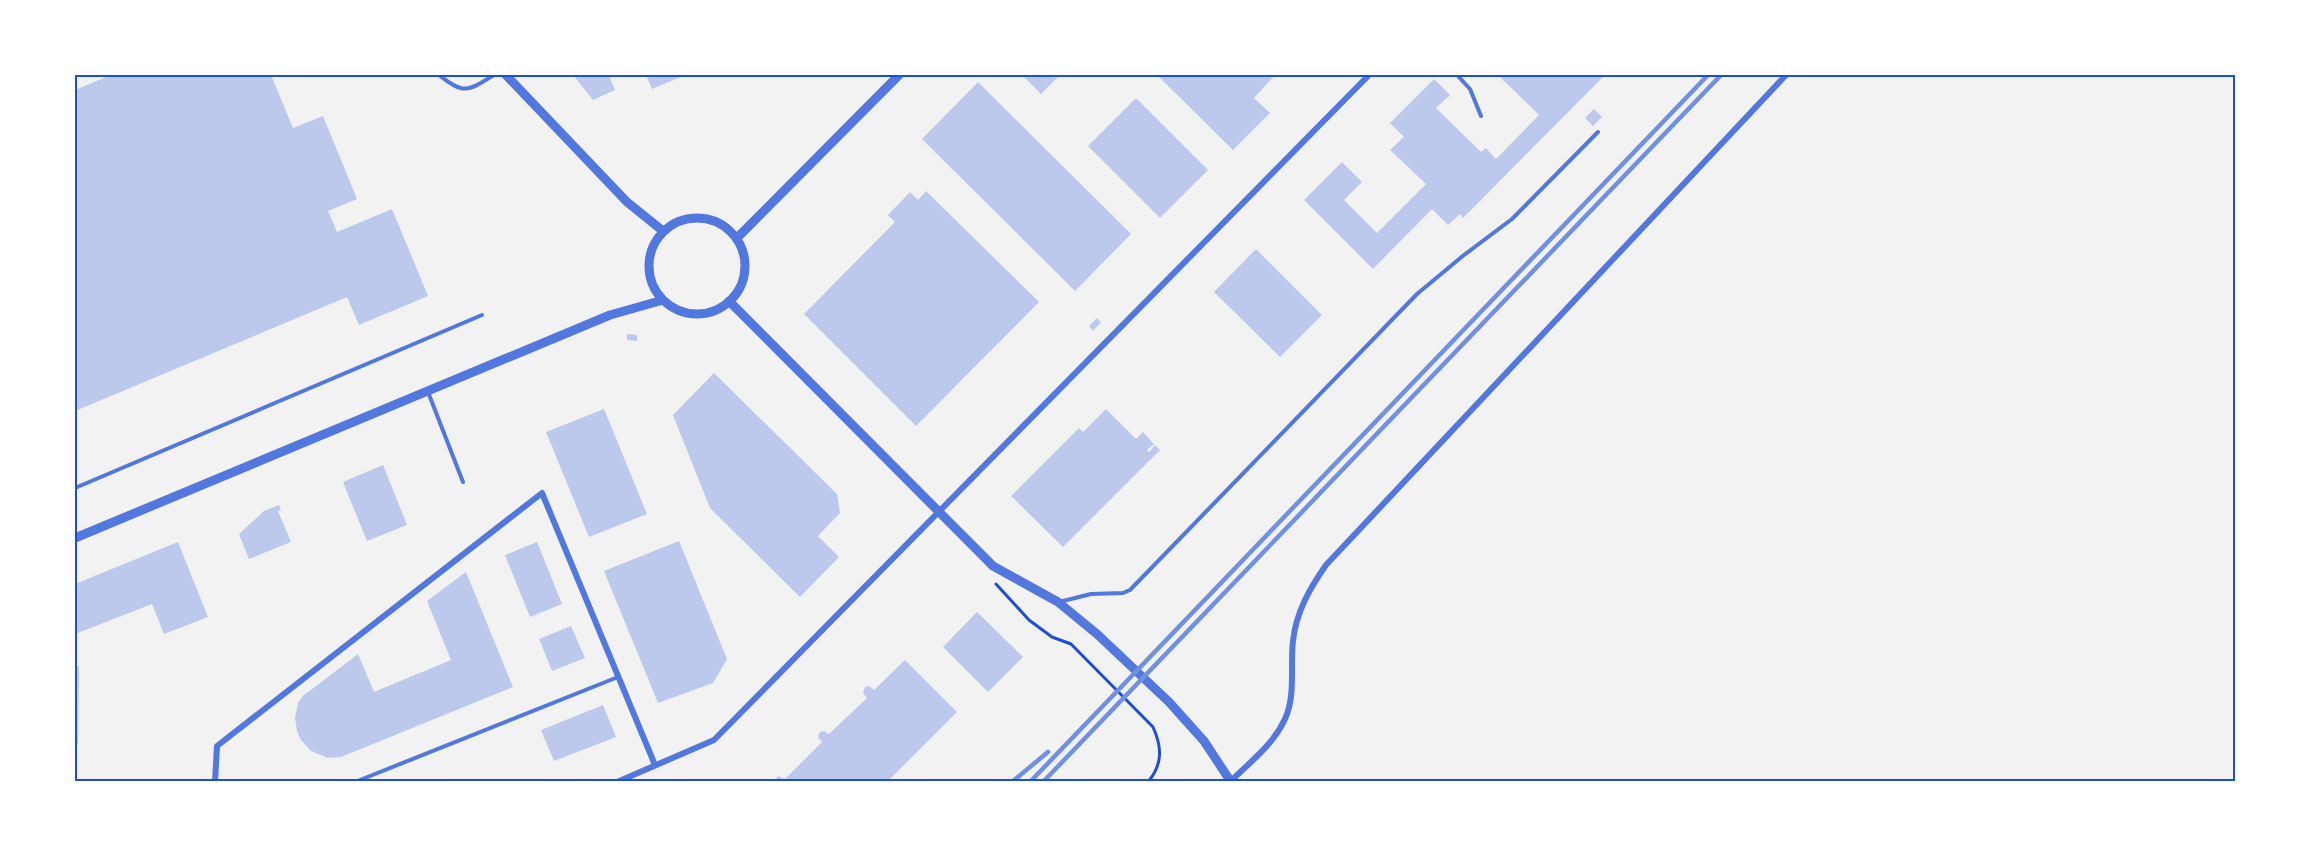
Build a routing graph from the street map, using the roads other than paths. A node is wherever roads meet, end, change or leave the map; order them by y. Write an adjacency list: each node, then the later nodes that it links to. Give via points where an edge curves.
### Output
1 (439, 75): 2 (lane, via 466,89 477,87)
2 (494, 75)
3 (506, 75): 10 (street, via 627,202)
4 (899, 75): 11 (street)
5 (1369, 75): 18 (street)
6 (1457, 75): 8 (lane, via 1470,89)
7 (1786, 75): 23 (street, via 1326,565 1311,587 1296,624 1286,717 1274,739)
8 (1482, 116)
9 (1598, 132): 20 (lane, via 1512,219 1417,294 1130,590)
10 (663, 231): 11 (street, via 677,222 702,218 725,226); 12 (street, via 650,258 652,280)
11 (737, 238): 13 (street, via 746,266 743,281)
12 (663, 300): 13 (street, via 693,314 709,312); 15 (street, via 610,315)
13 (729, 301): 18 (street)
14 (482, 315): 17 (lane)
15 (428, 391): 16 (lane); 19 (street)
16 (463, 482)
17 (75, 488)
18 (938, 511): 20 (street, via 993,566); 22 (street, via 714,740)
19 (75, 538)
20 (1058, 602): 23 (street, via 1169,702 1204,741)
21 (618, 677): 22 (street); 24 (street, via 542,493 217,746); 25 (lane)
22 (656, 765): 26 (street)
23 (1231, 781)
24 (215, 782)
25 (355, 782)
26 (617, 782)

